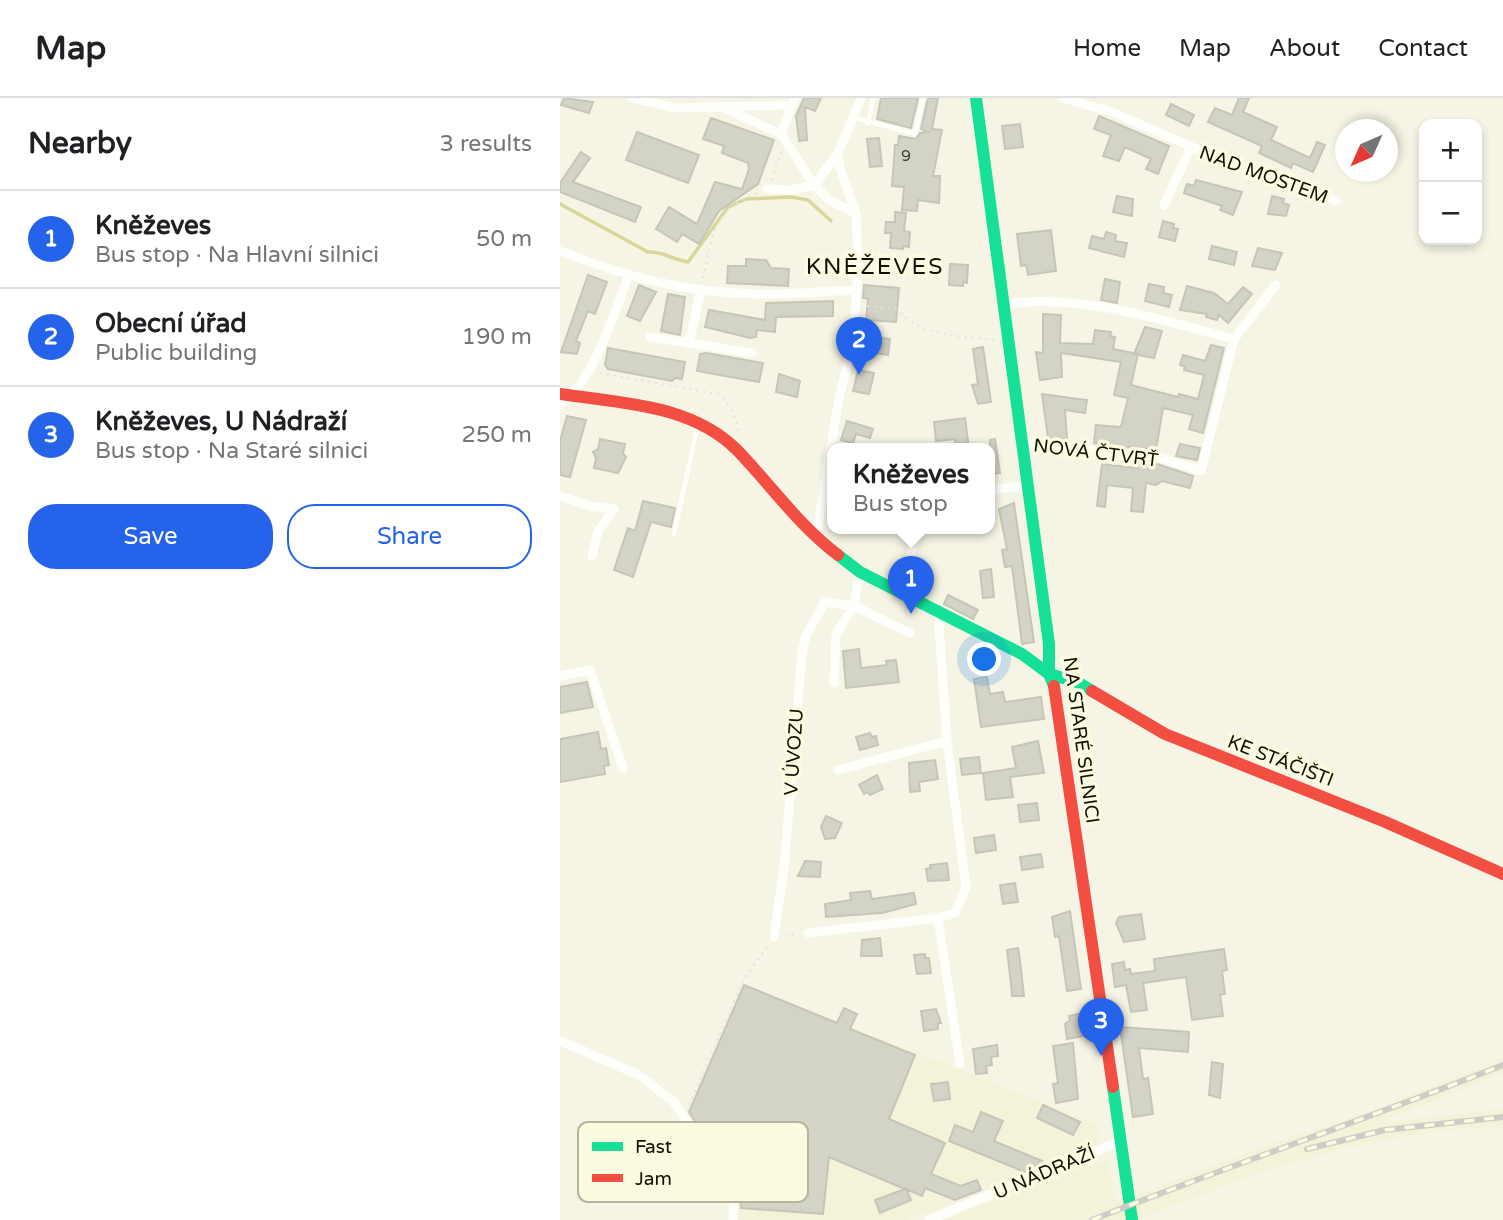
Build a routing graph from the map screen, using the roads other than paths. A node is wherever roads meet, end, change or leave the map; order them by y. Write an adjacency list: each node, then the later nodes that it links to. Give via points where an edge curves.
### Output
1 (632, 98): 8 (street, via 676,107)
2 (862, 98): 9 (street)
3 (873, 98): 10 (lane)
4 (923, 98): 10 (lane, via 915,134)
5 (976, 98): 24 (street, NA STARÉ SILNICI)
6 (1063, 98): 12 (street, NAD MOSTEM, via 1112,112)
7 (793, 102): 8 (street); 11 (street)
8 (724, 108): 11 (street)
9 (851, 117): 10 (lane); 13 (street)
10 (869, 124)
11 (783, 136): 14 (street)
12 (1191, 147): 16 (street, NAD MOSTEM); 17 (street, NAD MOSTEM)
13 (838, 153): 14 (street); 18 (street)
14 (814, 185): 15 (street); 18 (street, via 829,200)
15 (767, 189)
16 (1336, 201)
17 (1164, 205)
18 (856, 214): 23 (street)
19 (560, 248): 20 (street)
20 (628, 277): 22 (street); 29 (street, via 590,369)
21 (1276, 285): 26 (street, NOVÁ ČTVRŤ)
22 (701, 289): 23 (street, via 760,295); 27 (street)
23 (855, 290): 31 (street, via 854,337)
24 (1004, 304): 26 (street, via 1056,302 1142,316); 32 (street, NA STARÉ SILNICI)
25 (650, 337): 27 (street)
26 (1234, 339): 32 (street, NOVÁ ČTVRŤ, via 1201,471 1158,457)
27 (689, 344): 28 (street)
28 (752, 353)
29 (564, 399): 30 (street, KE STÁČIŠTI, via 660,408)
30 (698, 423): 37 (lane); 39 (street, KE STÁČIŠTI, via 735,447)
31 (832, 443)
32 (1022, 443): 34 (street, NA STARÉ SILNICI)
33 (827, 471): 39 (street)
34 (1028, 485): 35 (street); 46 (street, NA STARÉ SILNICI)
35 (995, 489)
36 (560, 496): 40 (street, via 614,509 598,531)
37 (674, 534)
38 (915, 534): 42 (street)
39 (816, 539): 41 (street, KE STÁČIŠTI)
40 (592, 556)
41 (860, 572): 42 (street, KE STÁČIŠTI); 43 (street)
42 (903, 594): 44 (street, KE STÁČIŠTI)
43 (854, 606): 45 (street); 48 (street, via 836,634); 55 (street, V ÚVOZU, via 825,602 806,635 796,695 784,868)
44 (938, 611): 46 (street, KE STÁČIŠTI, via 1023,654); 49 (street)
45 (910, 634)
46 (1049, 674): 52 (street, KE STÁČIŠTI, via 1077,682 1166,734); 59 (street, NA STARÉ SILNICI, via 1057,692)
47 (560, 676): 50 (street, via 590,670)
48 (834, 683)
49 (947, 741): 51 (street); 53 (street, via 966,887 955,913)
50 (623, 768)
51 (838, 770)
52 (1503, 874)
53 (938, 918): 54 (street); 57 (street)
54 (808, 933)
55 (774, 937)
56 (560, 1041): 58 (street, via 639,1075 674,1102)
57 (960, 1063)
58 (687, 1122)
59 (1120, 1141): 62 (street, U NÁDRAŽÍ); 63 (street, NA STARÉ SILNICI)
60 (734, 1202): 61 (street)
61 (733, 1220)
62 (929, 1220)
63 (1132, 1220)

